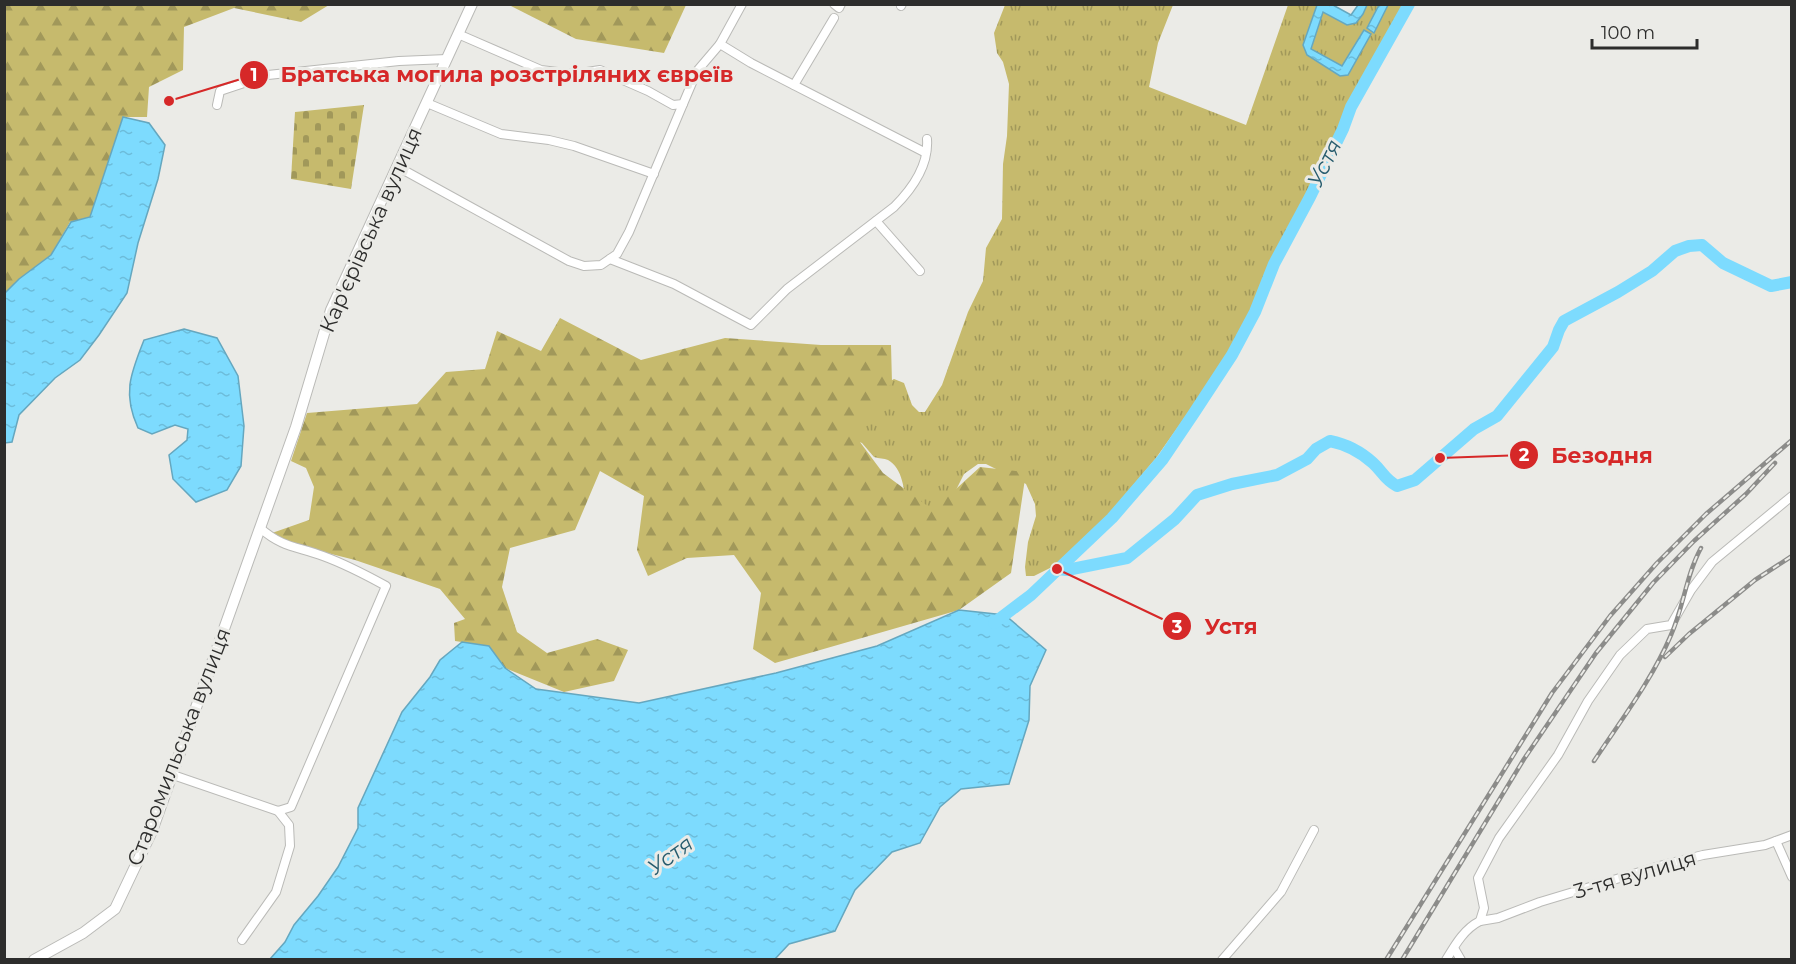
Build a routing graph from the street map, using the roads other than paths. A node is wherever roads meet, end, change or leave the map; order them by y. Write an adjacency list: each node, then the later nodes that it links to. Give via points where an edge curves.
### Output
1 (471, 4): 4 (street, Кар'єрівська вулиця)
2 (742, 4): 5 (street)
3 (834, 18): 7 (street)
4 (458, 34): 6 (street, Кар'єрівська вулиця); 9 (street, via 542,70 574,74 600,70 673,105)
5 (720, 44): 7 (street); 9 (street, via 697,71)
6 (447, 59): 8 (street, Кар'єрівська вулиця); 10 (street, via 268,75 220,91)
7 (794, 85): 12 (street)
8 (427, 103): 13 (street, Кар'єрівська вулиця); 14 (street, via 501,135 574,146)
9 (683, 104): 14 (street)
10 (217, 105)
11 (927, 139): 12 (street)
12 (926, 153): 15 (street, via 922,170 908,193)
13 (398, 167): 16 (street, via 569,261 584,266 601,265); 19 (street, Кар'єрівська вулиця, via 331,310)
14 (654, 174): 16 (street, via 629,232)
15 (876, 221): 16 (street, via 787,289 751,325 674,284); 17 (street)
16 (610, 259)
17 (920, 271)
18 (1791, 496): 26 (street, via 1712,562 1671,625 1647,629 1600,682 1558,755 1485,864 1478,878 1484,908)
19 (260, 528): 20 (street, Старомильська вулиця); 21 (street, via 289,547 322,555 386,586 291,807)
20 (172, 775): 21 (street); 29 (street, Старомильська вулиця, via 152,831 115,909 83,933)
21 (278, 811): 27 (street, via 289,825 290,846 276,892)
22 (1314, 830): 30 (street, via 1281,892)
23 (1791, 835): 24 (street, 3-тя вулиця)
24 (1776, 841): 25 (street); 26 (street, 3-тя вулиця, via 1663,865)
25 (1791, 877)
26 (1480, 921): 28 (street)
27 (242, 940)
28 (1454, 948): 31 (street); 32 (street)
29 (34, 960)
30 (1222, 960)
31 (1446, 960)
32 (1461, 960)

